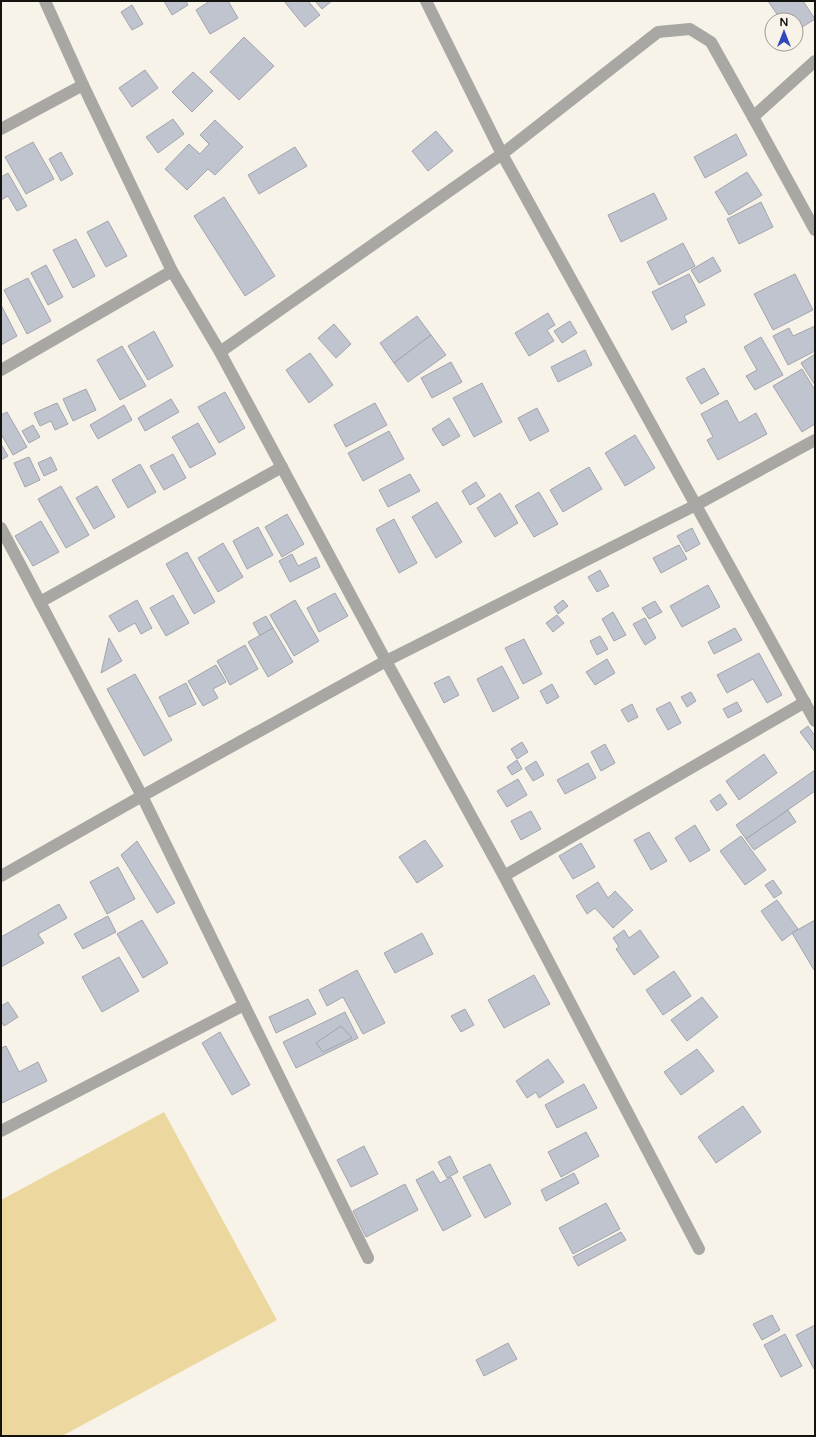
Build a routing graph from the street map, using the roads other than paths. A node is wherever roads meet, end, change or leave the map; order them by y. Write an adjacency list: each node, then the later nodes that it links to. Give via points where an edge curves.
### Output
1 (45, 1): 4 (street)
2 (426, 1): 7 (street)
3 (815, 61): 5 (street)
4 (83, 85): 6 (street); 9 (street)
5 (753, 117): 7 (street, via 711,42 690,29 658,32); 8 (street)
6 (1, 129)
7 (502, 154): 10 (street); 14 (street)
8 (815, 230)
9 (172, 271): 10 (street); 11 (street)
10 (220, 352): 13 (street)
11 (1, 370)
12 (815, 440): 14 (street)
13 (282, 467): 16 (street); 17 (street)
14 (696, 504): 17 (street); 18 (street)
15 (1, 528): 16 (street)
16 (40, 602): 20 (street)
17 (386, 661): 20 (street); 22 (street)
18 (805, 702): 19 (street); 22 (street)
19 (815, 721)
20 (142, 796): 21 (street); 23 (street)
21 (1, 876)
22 (504, 876): 25 (street)
23 (244, 1005): 24 (street); 26 (street)
24 (1, 1131)
25 (699, 1249)
26 (368, 1258)

